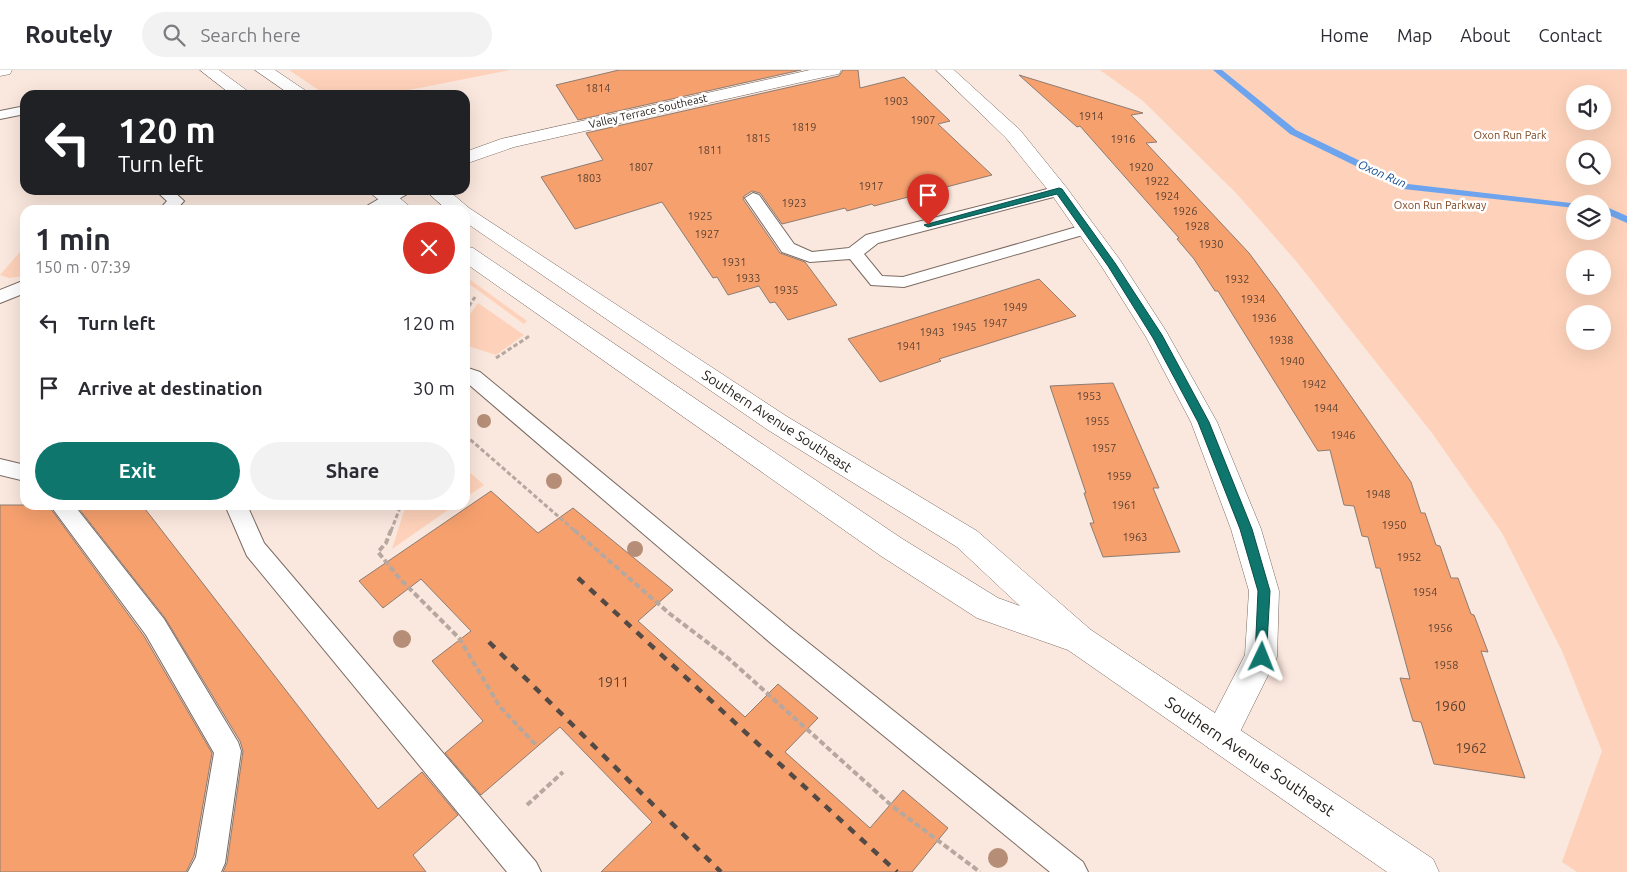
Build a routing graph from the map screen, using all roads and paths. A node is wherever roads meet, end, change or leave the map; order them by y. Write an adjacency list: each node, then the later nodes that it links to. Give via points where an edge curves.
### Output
1 (4, 70): 6 (main road)
2 (208, 70): 7 (main road)
3 (263, 70): 8 (main road)
4 (833, 70): 11 (main road, Valley Terrace Southeast, via 526,139)
5 (944, 70): 12 (main road, via 1013,134)
6 (0, 71)
7 (237, 90)
8 (295, 90)
9 (20, 111): 10 (lane)
10 (0, 114)
11 (470, 156)
12 (1059, 191): 21 (main road); 22 (lane, via 872,239)
13 (169, 195): 17 (lane, via 176,201)
14 (441, 195): 19 (main road)
15 (394, 197): 18 (lane)
16 (753, 198): 22 (lane, via 788,248 810,257)
17 (172, 205)
18 (378, 205)
19 (454, 205)
20 (470, 216): 37 (main road, Southern Avenue Southeast, via 777,423 967,539)
21 (1087, 229): 22 (lane, via 904,282 877,281); 38 (main road, via 1158,337 1204,422 1246,529 1264,591 1262,657)
22 (854, 253)
23 (470, 256): 37 (main road, Southern Avenue Southeast, via 899,552 988,608)
24 (20, 288): 25 (lane)
25 (0, 297)
26 (475, 297): 27 (path)
27 (470, 304)
28 (531, 335): 29 (path)
29 (496, 358)
30 (470, 376): 45 (lane, via 782,637)
31 (470, 439): 44 (path, via 670,614 728,658 892,806)
32 (0, 467): 33 (lane)
33 (20, 472)
34 (65, 510): 42 (lane, via 155,627 228,751 210,863)
35 (238, 510): 43 (lane, via 255,549)
36 (399, 510): 39 (path, via 386,543 378,552 459,638 500,707)
37 (1080, 640): 38 (main road, Southern Avenue Southeast)
38 (1220, 736): 46 (main road, Southern Avenue Southeast)
39 (538, 746)
40 (563, 772): 41 (path)
41 (528, 805)
42 (203, 872)
43 (526, 872)
44 (980, 872)
45 (1073, 872)
46 (1420, 872)

